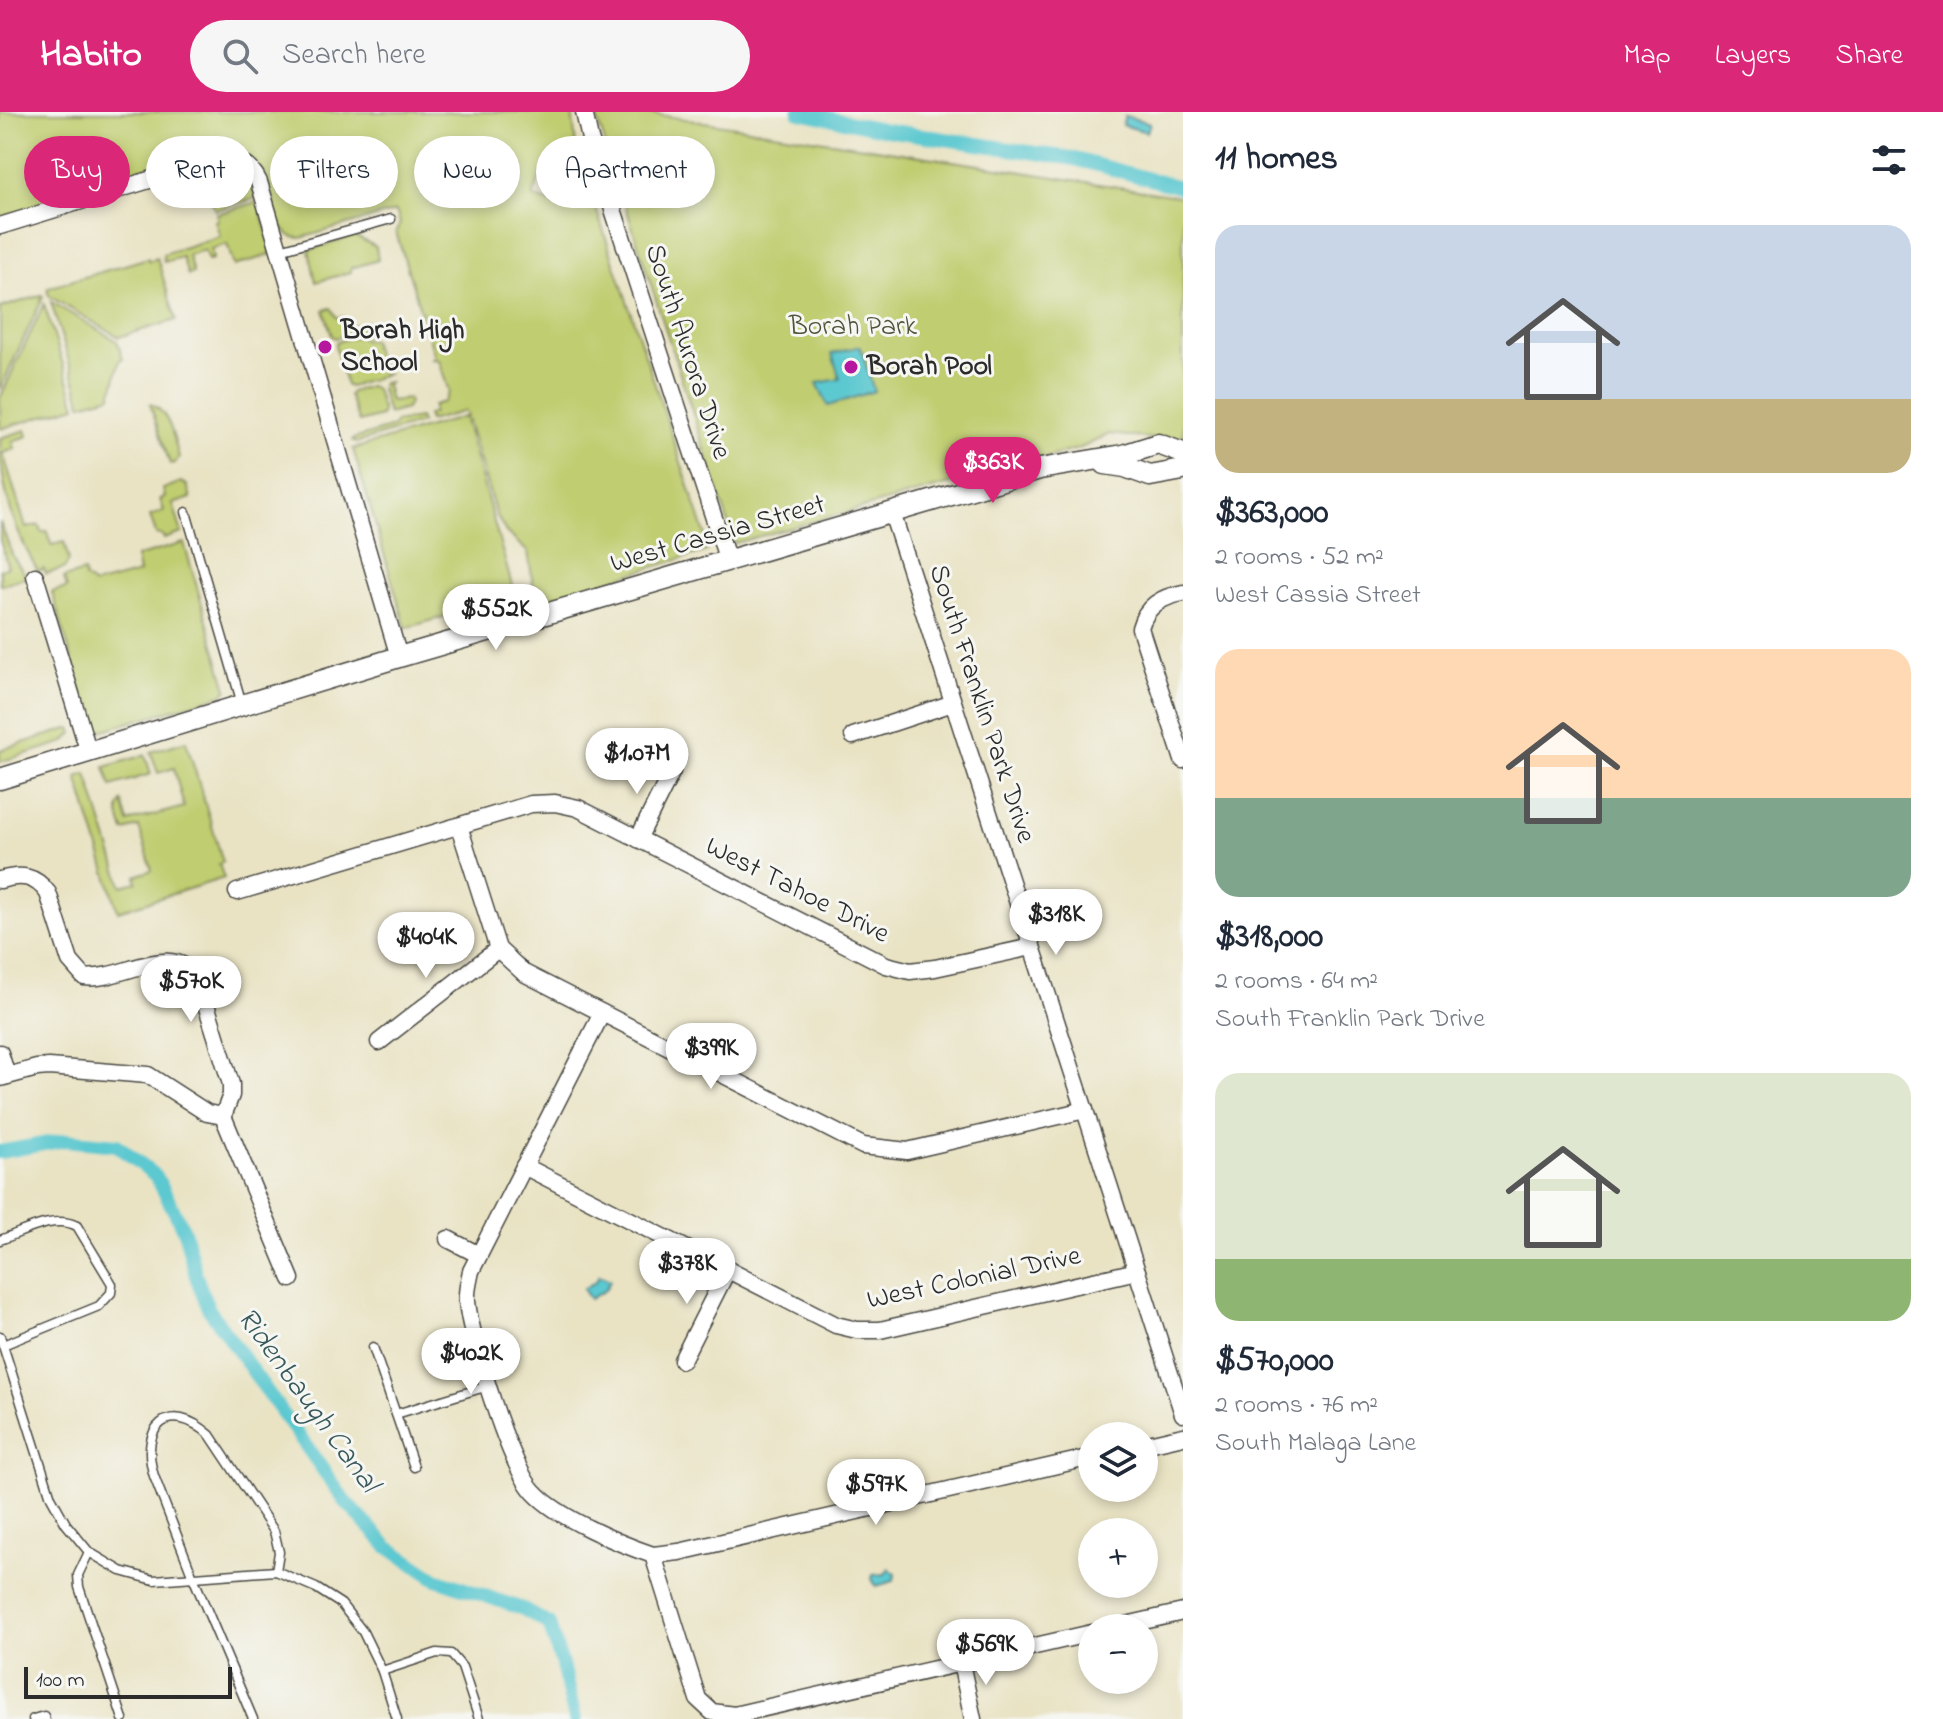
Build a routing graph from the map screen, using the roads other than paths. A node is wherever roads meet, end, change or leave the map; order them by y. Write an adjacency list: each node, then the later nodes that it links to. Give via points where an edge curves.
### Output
1 (584, 112): 10 (street, South Aurora Drive)
2 (391, 219): 4 (lane)
3 (0, 226): 4 (street, via 225,158 243,163 255,174)
4 (280, 251): 13 (street)
5 (1183, 453): 6 (street, West Cassia Street, via 1158,444)
6 (1085, 461): 7 (street, via 1150,476); 9 (street, West Cassia Street)
7 (1183, 470)
8 (186, 512): 15 (lane)
9 (892, 513): 10 (street, West Cassia Street); 14 (street, South Franklin Park Drive)
10 (728, 561): 13 (street, West Cassia Street)
11 (35, 576): 17 (street)
12 (1183, 593): 18 (street, via 1152,604 1140,628)
13 (399, 657): 15 (street, West Cassia Street)
14 (953, 703): 16 (street); 25 (street, South Franklin Park Drive)
15 (242, 705): 17 (street, West Cassia Street)
16 (853, 736)
17 (89, 753): 20 (street, West Cassia Street)
18 (1183, 760)
19 (672, 771): 22 (street)
20 (0, 779)
21 (459, 826): 22 (street, West Tahoe Drive, via 531,804 555,803 578,808); 24 (street, West Tahoe Drive); 26 (street)
22 (638, 839): 25 (street, West Tahoe Drive, via 886,965 910,971 935,968)
23 (0, 880): 32 (street, via 26,876 42,885 70,961 84,977 106,978 170,960 191,969 231,1084)
24 (237, 892)
25 (1032, 947): 31 (street, South Franklin Park Drive)
26 (498, 949): 27 (street, via 524,973); 28 (street)
27 (602, 1013): 31 (street, via 863,1146 907,1151); 33 (street)
28 (379, 1042)
29 (0, 1053): 30 (street)
30 (4, 1077): 32 (street, via 49,1067 148,1075 207,1113)
31 (1085, 1110): 38 (street, South Franklin Park Drive)
32 (223, 1116): 39 (street)
33 (524, 1166): 36 (street); 37 (street, West Colonial Drive)
34 (448, 1239): 36 (street)
35 (0, 1240): 40 (lane, via 67,1221 77,1226 112,1284 99,1306)
36 (479, 1255): 45 (street, via 466,1297)
37 (728, 1269): 38 (street, West Colonial Drive, via 836,1325 857,1330 880,1330); 42 (street)
38 (1137, 1271): 47 (street, South Franklin Park Drive)
39 (291, 1279)
40 (1, 1341): 43 (lane)
41 (373, 1347): 46 (lane)
42 (682, 1360)
43 (13, 1375): 44 (lane); 52 (lane, via 51,1497)
44 (0, 1379)
45 (489, 1385): 46 (lane); 53 (street, via 518,1469 533,1492 556,1510)
46 (396, 1414): 51 (lane)
47 (1183, 1414)
48 (1183, 1436): 49 (street)
49 (1158, 1442)
50 (1078, 1460): 53 (street)
51 (414, 1467)
52 (89, 1552): 55 (lane, via 121,1571 154,1580); 63 (lane, via 78,1575 79,1587)
53 (653, 1555): 59 (street, via 698,1699 712,1712 734,1715)
54 (276, 1571): 55 (lane); 55 (lane, via 274,1531 210,1435 182,1417 153,1430 149,1460); 60 (lane, via 341,1604 363,1632)
55 (193, 1577): 64 (lane)
56 (1183, 1612): 57 (street)
57 (1158, 1618)
58 (1078, 1636): 59 (street)
59 (961, 1663): 67 (street)
60 (382, 1671): 65 (lane); 66 (lane, via 437,1653 451,1654 462,1667)
61 (33, 1719): 62 (lane)
62 (45, 1719)
63 (123, 1719)
64 (253, 1719)
65 (397, 1719)
66 (479, 1719)
67 (973, 1719)

